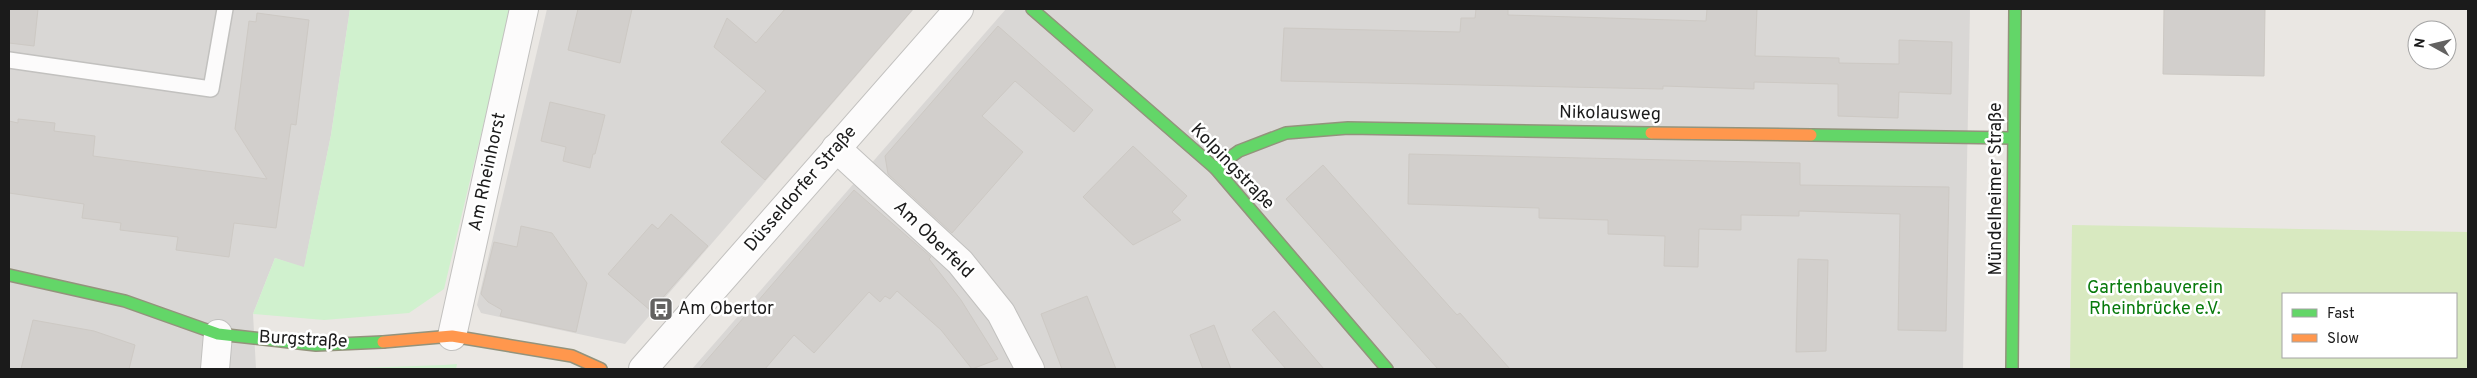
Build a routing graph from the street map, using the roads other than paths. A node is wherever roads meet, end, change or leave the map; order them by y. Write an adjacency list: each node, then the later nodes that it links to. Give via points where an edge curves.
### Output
1 (225, 9): 6 (lane, via 211,89)
2 (524, 9): 12 (street, Am Rheinhorst)
3 (959, 9): 8 (street, Düsseldorfer Straße)
4 (1032, 9): 9 (street, Kolpingstraße)
5 (2015, 9): 7 (street, Mündelheimer Straße)
6 (9, 60)
7 (2013, 138): 9 (street, Nikolausweg, via 1348,128 1286,133 1239,151); 18 (street, Mündelheimer Straße)
8 (836, 148): 15 (street, Düsseldorfer Straße); 16 (street, Am Oberfeld, via 960,262 1001,313)
9 (1215, 168): 17 (street, Kolpingstraße)
10 (9, 275): 11 (street, Burgstraße, via 126,301)
11 (218, 334): 12 (street, Burgstraße, via 316,345 415,341); 13 (street)
12 (452, 336): 14 (street, Burgstraße, via 572,356)
13 (215, 369)
14 (601, 369)
15 (643, 369)
16 (1030, 369)
17 (1387, 369)
18 (2012, 369)

